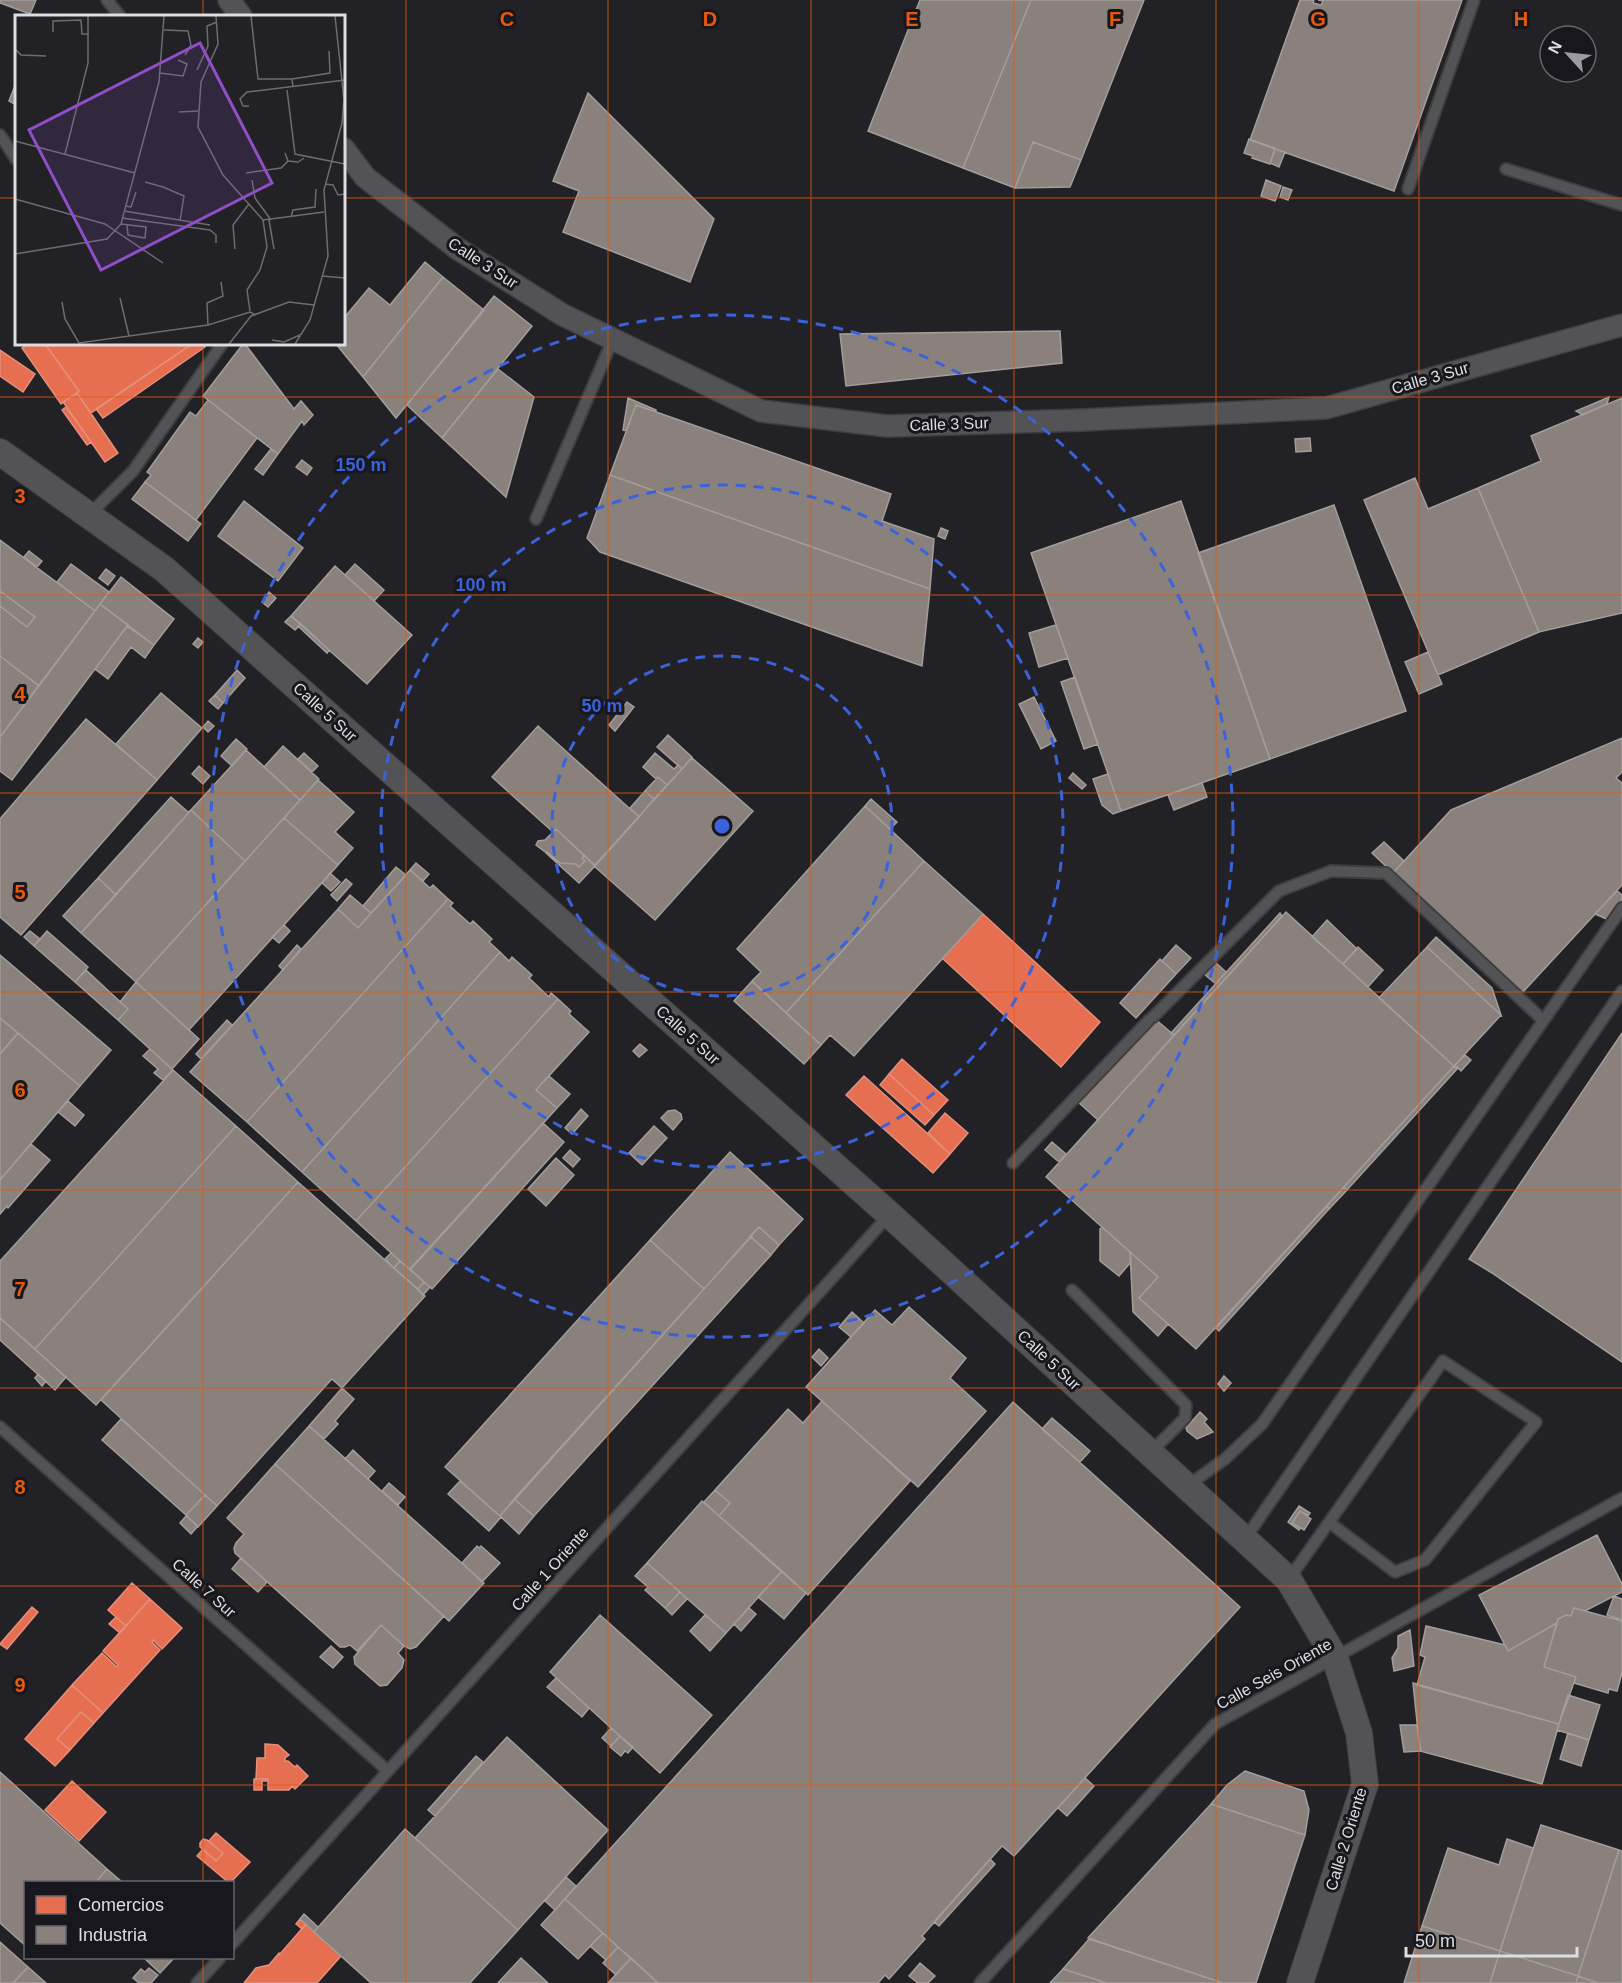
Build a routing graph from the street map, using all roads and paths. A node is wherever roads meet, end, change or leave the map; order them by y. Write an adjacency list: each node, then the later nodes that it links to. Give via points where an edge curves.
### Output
1 (107, 0): 4 (lane)
2 (229, 0): 5 (street)
3 (1474, 0): 10 (lane)
4 (119, 15)
5 (240, 15)
6 (0, 135): 8 (lane)
7 (345, 150): 13 (street, Calle 3 Sur, via 365,177 458,249 564,315)
8 (15, 158)
9 (1506, 169): 11 (lane)
10 (1408, 189)
11 (1622, 205)
12 (1622, 325): 13 (street, Calle 3 Sur, via 1326,408 887,426 761,411)
13 (613, 339): 17 (lane)
14 (221, 345): 16 (lane, via 133,471)
15 (0, 452): 16 (street, Calle 5 Sur)
16 (88, 515): 22 (street, Calle 5 Sur, via 164,569)
17 (536, 519)
18 (1622, 908): 20 (lane)
19 (1622, 991): 29 (lane)
20 (1543, 1020): 21 (lane, via 1386,873 1330,871 1279,891); 26 (lane, via 1262,1424 1225,1460)
21 (1013, 1163)
22 (890, 1215): 25 (street, Calle 5 Sur); 32 (lane, Calle 1 Oriente)
23 (1072, 1290): 25 (lane, via 1186,1405 1185,1418)
24 (0, 1427): 32 (lane, Calle 7 Sur)
25 (1150, 1453): 26 (street, Calle 5 Sur)
26 (1187, 1487): 29 (street, Calle 5 Sur)
27 (1622, 1498): 31 (lane, Calle Seis Oriente)
28 (1330, 1522): 28 (lane, via 1443,1361 1536,1422 1425,1560 1395,1572); 30 (lane)
29 (1245, 1539): 30 (street, Calle 5 Sur)
30 (1289, 1580): 31 (street, Calle 5 Sur)
31 (1335, 1658): 36 (lane, Calle Seis Oriente, via 1215,1724); 37 (street, Calle 2 Oriente, via 1359,1732 1365,1784)
32 (388, 1771): 33 (lane, Calle 1 Oriente)
33 (234, 1942)
34 (219, 1959): 35 (lane)
35 (197, 1983)
36 (980, 1983)
37 (1300, 1983)

